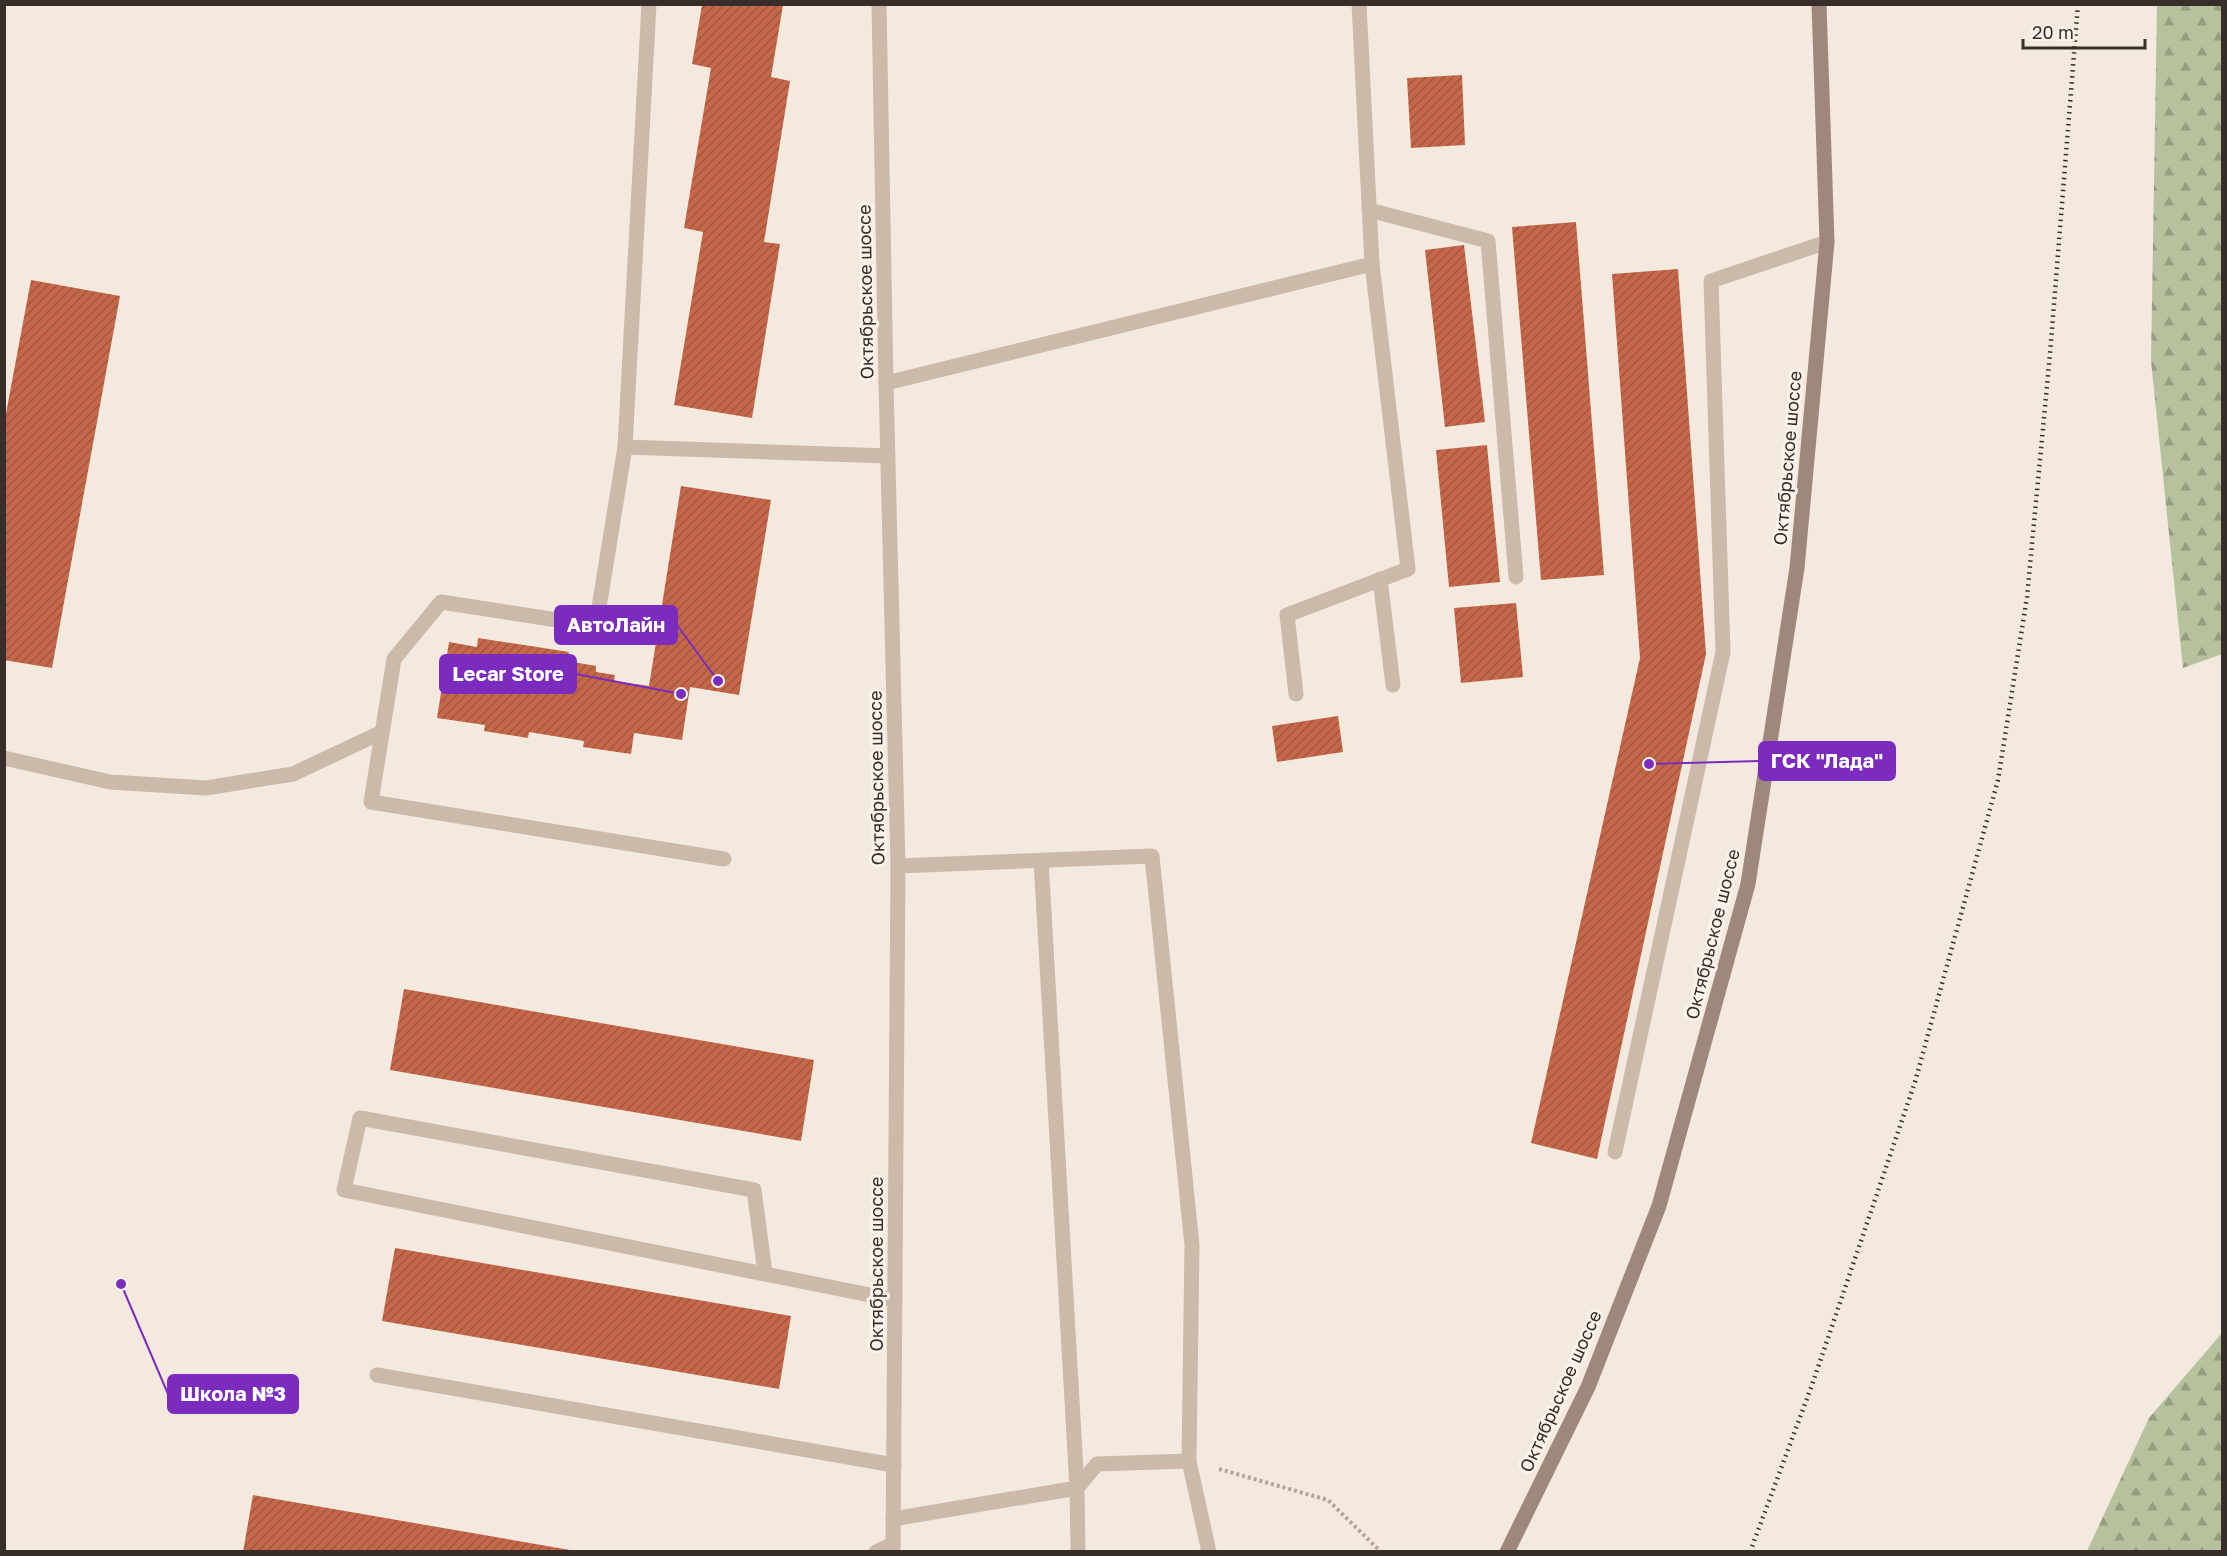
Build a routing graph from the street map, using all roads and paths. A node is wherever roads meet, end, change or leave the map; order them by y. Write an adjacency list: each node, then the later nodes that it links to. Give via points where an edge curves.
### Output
1 (649, 4): 9 (street)
2 (879, 4): 8 (street, Октябрьское шоссе)
3 (1359, 4): 5 (street)
4 (1819, 4): 6 (main road, Октябрьское шоссе)
5 (1369, 210): 7 (street); 11 (street, via 1488,241)
6 (1827, 242): 20 (street, via 1711,281 1723,652); 33 (main road, Октябрьское шоссе, via 1797,568 1748,884 1659,1206 1588,1387)
7 (1372, 264): 8 (street); 12 (street, via 1408,569)
8 (886, 383): 10 (street, Октябрьское шоссе)
9 (625, 447): 10 (street); 15 (street, via 596,626 441,602 394,659)
10 (888, 456): 19 (street, Октябрьское шоссе)
11 (1516, 577)
12 (1380, 579): 13 (street); 14 (street, via 1287,615)
13 (1393, 685)
14 (1296, 694)
15 (382, 732): 16 (street, via 293,774 206,788 110,782); 17 (street, via 371,802)
16 (4, 758)
17 (724, 859)
18 (1041, 860): 19 (street); 24 (street, via 1152,856 1192,1245); 26 (street)
19 (898, 866): 22 (street, Октябрьское шоссе)
20 (1614, 1152)
21 (765, 1273): 21 (street, via 344,1190 360,1118 754,1190); 22 (street)
22 (895, 1300): 25 (street, Октябрьское шоссе)
23 (377, 1375): 25 (street)
24 (1190, 1461): 26 (street, via 1097,1464); 31 (street); 32 (path, via 1328,1500)
25 (894, 1465): 27 (street, Октябрьское шоссе)
26 (1077, 1488): 27 (street); 30 (street)
27 (893, 1519): 28 (street, Октябрьское шоссе)
28 (893, 1548): 29 (street)
29 (876, 1551)
30 (1078, 1551)
31 (1209, 1551)
32 (1381, 1551)
33 (1507, 1551)

